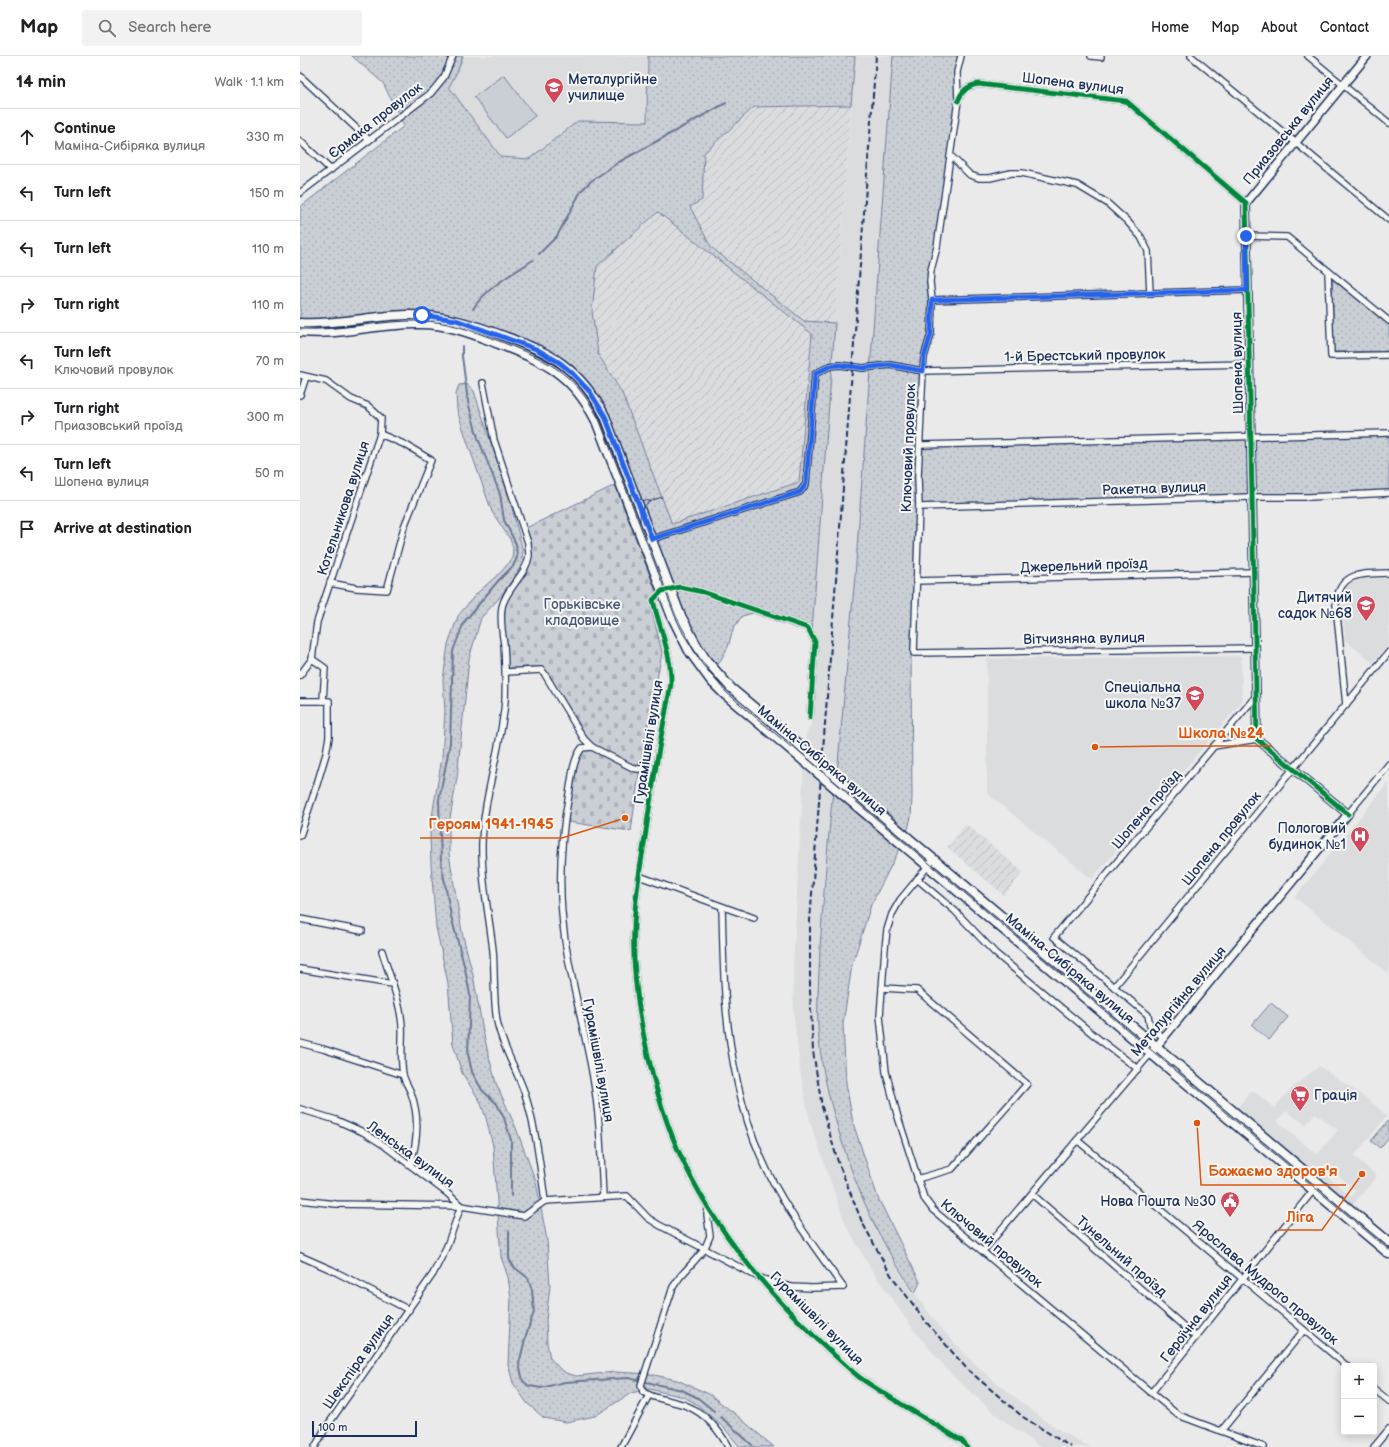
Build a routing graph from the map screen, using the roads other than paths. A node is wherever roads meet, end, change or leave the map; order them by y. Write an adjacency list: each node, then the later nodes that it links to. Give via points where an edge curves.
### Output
1 (453, 56): 12 (street, Єрмака провулок, via 444,77 431,93)
2 (961, 56): 10 (street, Ключовий провулок, via 957,72)
3 (1091, 56): 7 (street)
4 (1191, 56): 14 (street)
5 (1308, 56): 9 (street)
6 (1367, 56): 9 (street, Приазовська вулиця)
7 (1101, 58)
8 (300, 76): 12 (street)
9 (1342, 85): 11 (street); 14 (street, Приазовська вулиця)
10 (958, 102): 15 (street, Ключовий провулок); 18 (street, Шопена вулиця, via 965,89 978,84 1126,100)
11 (1389, 123)
12 (369, 140): 16 (street, Єрмака провулок)
13 (300, 142): 16 (street)
14 (1295, 142): 18 (street, Приазовська вулиця); 19 (street)
15 (950, 156): 23 (street, via 970,175 979,178 1022,173 1077,185 1107,203 1141,237 1148,251); 24 (street, Ключовий провулок, via 937,247 931,270)
16 (331, 170): 17 (street, Єрмака провулок)
17 (300, 193)
18 (1246, 203): 20 (street, Шопена вулиця)
19 (1389, 220)
20 (1246, 236): 21 (street, via 1287,237); 22 (street, Шопена вулиця)
21 (1328, 271): 25 (street); 28 (street, via 1331,356)
22 (1247, 290): 23 (street); 29 (street, Шопена вулиця)
23 (1150, 293): 24 (street)
24 (932, 300): 30 (street, Ключовий провулок, via 931,334)
25 (1389, 321)
26 (300, 323): 41 (main road, Маміна-Сибіряка вулиця, via 338,323 404,315 439,316 472,325 548,355 586,387 605,416)
27 (300, 332): 42 (main road, Маміна-Сибіряка вулиця, via 319,333 405,324 438,325 470,333 544,363 570,383 590,409)
28 (1389, 355)
29 (1249, 364): 30 (street, 1-й Брестський провулок); 36 (street, Шопена вулиця)
30 (923, 371): 37 (street, Ключовий провулок); 41 (street, 1-й Брестський провулок, via 890,365 863,368 839,365 820,370 815,374 806,484 800,492)
31 (303, 376): 33 (street); 35 (street, via 326,381 351,399 368,406 381,418)
32 (483, 383): 53 (street, via 494,440 528,543 529,555 526,566 502,607)
33 (300, 395)
34 (1389, 433): 36 (street)
35 (380, 434): 46 (street, Котельникова вулиця); 46 (street, via 406,445 431,460 404,527 387,590)
36 (1250, 437): 37 (street); 39 (street, Шопена вулиця)
37 (921, 445): 40 (street, Ключовий провулок)
38 (1389, 493): 39 (street, Ракетна вулиця)
39 (1252, 497): 40 (street, Ракетна вулиця); 43 (street, Шопена вулиця)
40 (919, 507): 45 (street, Ключовий провулок)
41 (652, 539): 42 (street, 1-й Брестський провулок); 47 (main road, Маміна-Сибіряка вулиця)
42 (643, 542): 48 (main road, Маміна-Сибіряка вулиця)
43 (1253, 572): 45 (street, Джерельний проїзд); 49 (street, Шопена вулиця)
44 (1389, 573): 58 (street, via 1351,577 1342,584 1337,594)
45 (916, 581): 51 (street, Ключовий провулок)
46 (330, 583): 52 (street, Котельникова вулиця, via 317,622)
47 (670, 588): 48 (street); 59 (street, via 680,587 703,592 808,628 815,642); 69 (main road, Маміна-Сибіряка вулиця, bridge, via 688,630 718,675)
48 (662, 591): 64 (street, Гурамішвілі вулиця, via 653,600 670,662 671,684); 70 (main road, Маміна-Сибіряка вулиця, bridge, via 689,650 724,694)
49 (1255, 648): 51 (street, Вітчизняна вулиця); 55 (street, Шопена вулиця)
50 (1389, 652): 58 (street, Шопена провулок)
51 (914, 653)
52 (312, 659): 54 (street); 57 (street, via 325,668)
53 (506, 672): 62 (street, via 541,670 584,739); 97 (street, via 502,731 484,816 483,867 493,950 497,1021 532,1117)
54 (300, 674)
55 (1256, 696): 60 (street, Шопена вулиця); 61 (street, Шопена проїзд)
56 (300, 701): 57 (street)
57 (323, 701): 67 (street, via 329,701 329,737 318,784)
58 (1346, 705): 65 (street, Шопена провулок)
59 (810, 717)
60 (1257, 739): 61 (street); 65 (street)
61 (1214, 746): 80 (street, Шопена проїзд, via 1054,937)
62 (592, 747): 64 (street, via 633,768); 95 (street, Гурамішвілі вулиця, via 582,748 577,755 571,781 563,840 562,901 565,940 595,1094)
63 (1389, 764): 66 (street, Металургійна вулиця)
64 (655, 768): 71 (street, Гурамішвілі вулиця)
65 (1293, 769): 66 (street); 80 (street, Шопена провулок)
66 (1348, 814): 82 (street, Металургійна вулиця)
67 (301, 825): 68 (street)
68 (300, 836)
69 (934, 859): 70 (street, Ключовий провулок); 84 (main road, Маміна-Сибіряка вулиця)
70 (928, 866): 72 (street, Ключовий провулок); 85 (main road, Маміна-Сибіряка вулиця)
71 (639, 876): 73 (street); 99 (street, Гурамішвілі вулиця, via 634,926 635,977 642,1025 660,1103 672,1136)
72 (917, 879): 81 (street, Ключовий провулок, via 892,914 887,930); 86 (street, via 955,911 995,953)
73 (722, 907): 74 (street); 105 (street, via 728,1028 746,1118 776,1188 843,1288 792,1287)
74 (754, 918)
75 (300, 919): 76 (street)
76 (362, 931)
77 (382, 951): 79 (street)
78 (300, 969): 79 (street)
79 (392, 984): 87 (street, via 402,1024)
80 (1114, 986): 82 (street, via 1148,1015 1150,1026)
81 (882, 988): 91 (street, Ключовий провулок, via 880,1016 886,1072); 91 (street, via 916,990 1027,1084 952,1169)
82 (1164, 1038): 84 (street, Металургійна вулиця)
83 (300, 1043): 87 (street, via 323,1048)
84 (1157, 1046): 85 (street, Металургійна вулиця); 92 (main road, Маміна-Сибіряка вулиця)
85 (1151, 1053): 86 (street, Металургійна вулиця); 93 (main road, Маміна-Сибіряка вулиця)
86 (1138, 1069): 89 (street, Металургійна вулиця)
87 (403, 1075): 90 (street, via 411,1092 418,1128 416,1147)
88 (300, 1109): 90 (street, Ленська вулиця, via 336,1120 363,1132)
89 (1077, 1140): 94 (street, Металургійна вулиця); 106 (street, Ярослава Мудрого провулок)
90 (410, 1165): 98 (street, Ленська вулиця)
91 (917, 1179): 102 (street, Ключовий провулок, via 924,1198 933,1210)
92 (1319, 1183): 93 (street, Героїчна вулиця); 100 (main road, Маміна-Сибіряка вулиця)
93 (1313, 1190): 103 (main road, Маміна-Сибіряка вулиця); 106 (street, Героїчна вулиця)
94 (1032, 1194): 102 (street, Металургійна вулиця); 109 (street, Тунельний проїзд)
95 (603, 1198): 97 (street, Гурамішвілі вулиця); 101 (street, Гурамішвілі вулиця, via 627,1196 648,1218)
96 (300, 1200): 98 (street, via 336,1204)
97 (546, 1201): 98 (street, via 524,1216)
98 (461, 1206): 107 (street, Шекспіра вулиця, via 447,1246 433,1274)
99 (708, 1206): 101 (street, Гурамішвілі вулиця, via 710,1236); 105 (street, Гурамішвілі вулиця)
100 (1389, 1242)
101 (704, 1250): 105 (street, Гурамішвілі вулиця); 113 (street, Гурамішвілі вулиця, via 673,1287 643,1375 641,1385 643,1392)
102 (983, 1251): 112 (street, Ключовий провулок)
103 (1389, 1254)
104 (300, 1256): 107 (street, Шекспіра вулиця)
105 (758, 1277): 120 (street, Гурамішвілі вулиця, via 789,1312 850,1370 962,1441)
106 (1242, 1278): 108 (street, Ярослава Мудрого провулок); 109 (street, Героїчна вулиця)
107 (408, 1310): 117 (street, Шекспіра вулиця)
108 (1304, 1330): 110 (street, Ярослава Мудрого провулок); 116 (street)
109 (1196, 1336): 112 (street, Героїчна вулиця)
110 (1343, 1363)
111 (1377, 1391): 114 (street)
112 (1151, 1393): 116 (street, Ключовий провулок, via 1178,1415)
113 (649, 1396): 118 (street); 119 (street, via 696,1410 722,1434)
114 (1389, 1401)
115 (1389, 1429): 122 (street)
116 (1221, 1431): 121 (street, Ключовий провулок)
117 (314, 1447)
118 (621, 1447)
119 (728, 1447)
120 (967, 1447)
121 (1264, 1447)
122 (1374, 1447)

